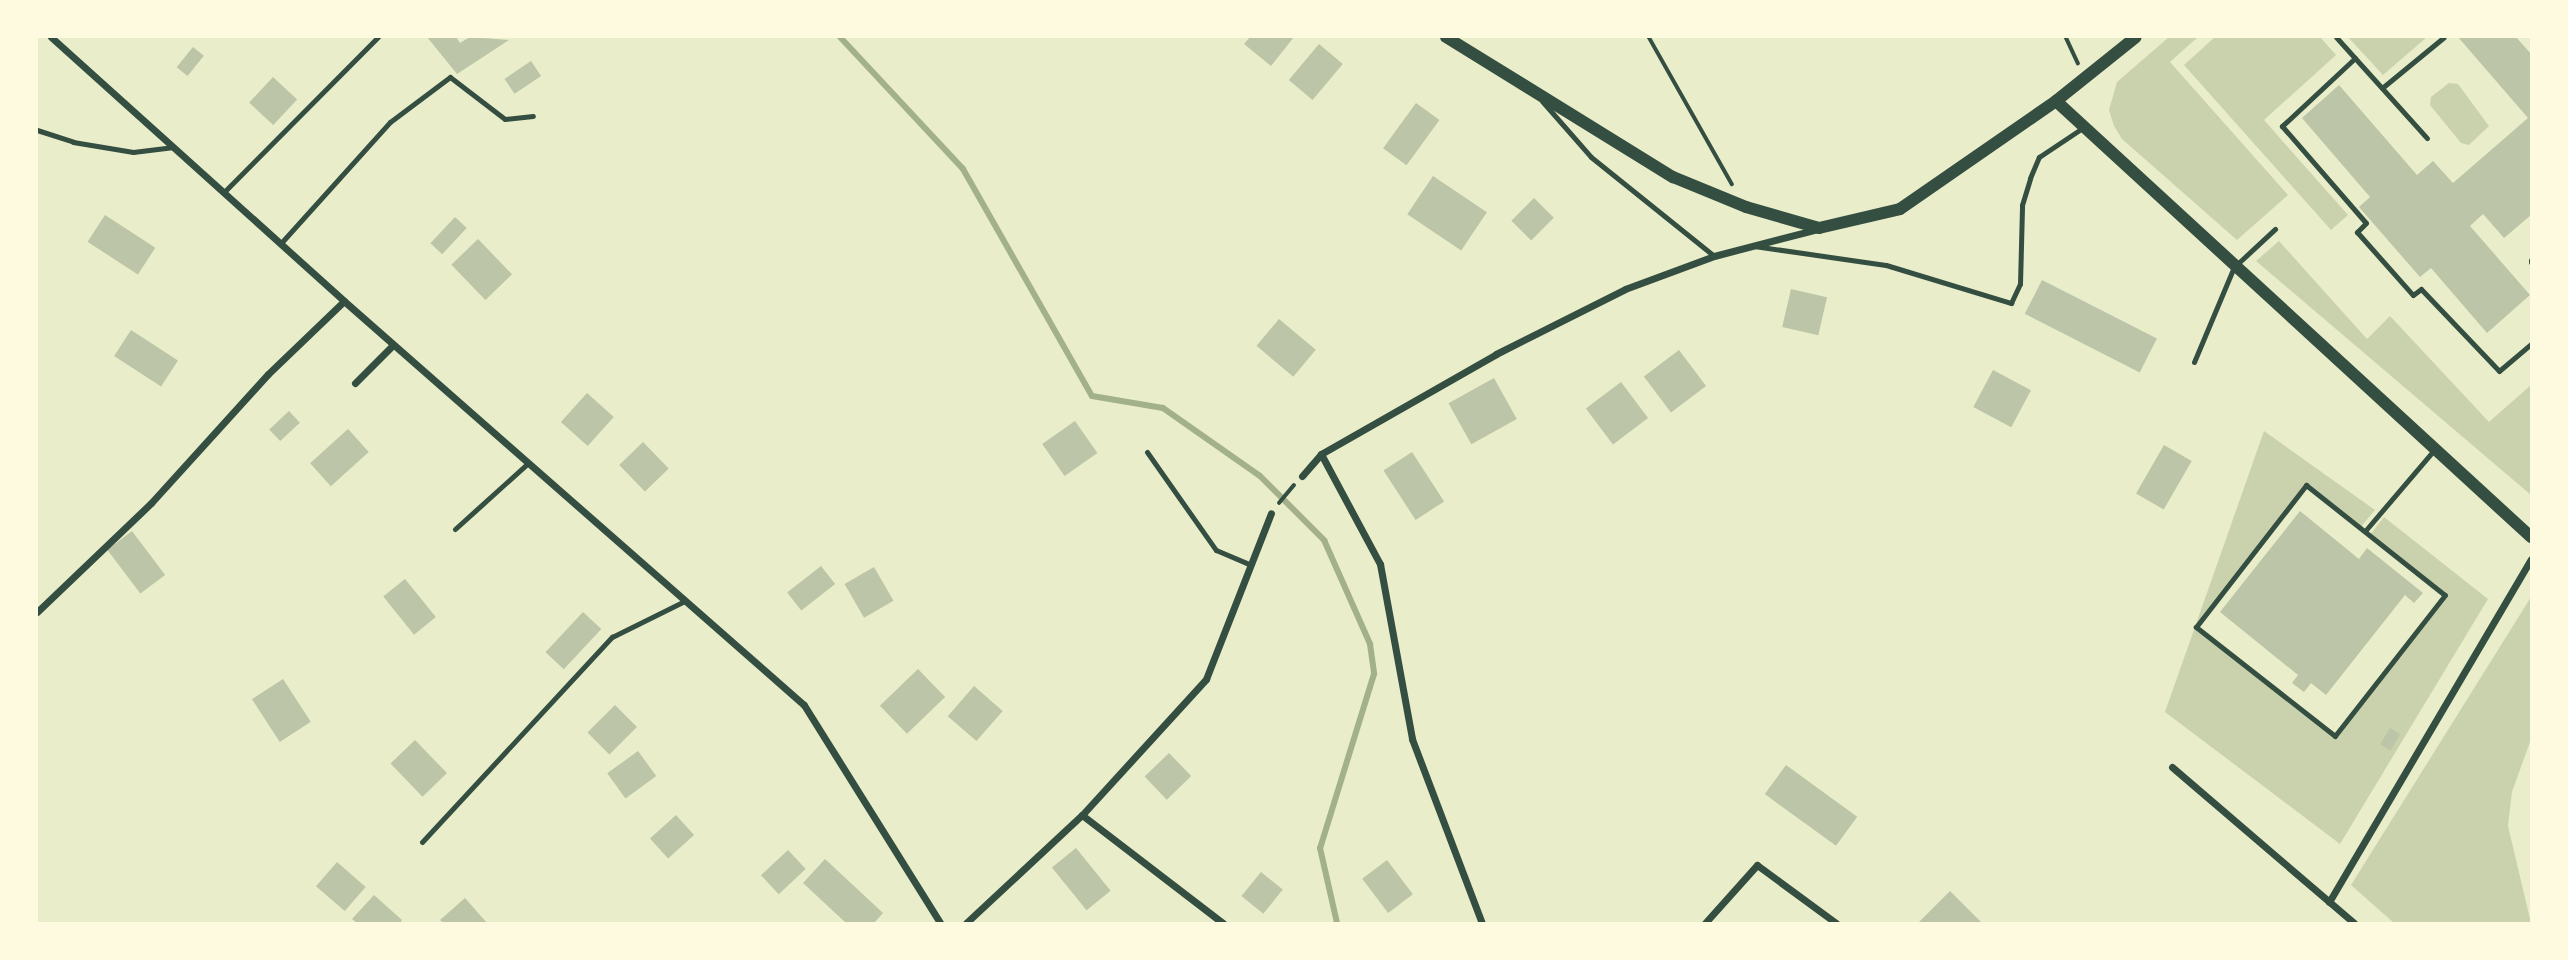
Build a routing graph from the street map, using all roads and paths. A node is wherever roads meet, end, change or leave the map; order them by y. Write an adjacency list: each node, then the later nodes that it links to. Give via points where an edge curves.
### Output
1 (51, 37): 18 (street)
2 (378, 37): 19 (lane)
3 (1446, 37): 12 (street)
4 (1648, 37): 20 (path)
5 (2066, 37): 10 (path)
6 (2136, 37): 10 (street)
7 (2336, 37): 9 (lane)
8 (2444, 37): 11 (lane)
9 (2355, 58): 11 (lane); 28 (lane, via 2282,126 2367,223 2357,232 2413,295 2421,289 2499,371)
10 (2084, 78): 13 (street)
11 (2382, 88): 17 (lane)
12 (1533, 91): 20 (street, via 1674,177); 25 (lane, via 1591,157)
13 (2056, 101): 15 (street); 21 (street, via 1900,209)
14 (533, 116): 23 (lane, via 505,118 450,77 390,122)
15 (2084, 127): 24 (lane, via 2039,158 2030,178 2022,205 2020,284 2011,303 1886,265); 26 (street)
16 (37, 130): 18 (lane, via 73,142 133,152)
17 (2427, 138)
18 (172, 147): 19 (street)
19 (225, 191): 23 (street)
20 (1746, 207): 21 (street)
21 (1819, 228): 24 (street)
22 (2276, 229): 26 (lane)
23 (281, 243): 27 (street)
24 (1753, 246): 25 (street)
25 (1714, 256): 34 (street, via 1625,289 1496,354)
26 (2234, 267): 30 (lane); 32 (street)
27 (344, 301): 29 (street); 44 (street, via 268,373 151,503)
28 (2531, 344)
29 (393, 345): 31 (street); 35 (street)
30 (2194, 362)
31 (355, 383)
32 (2433, 451): 39 (lane); 40 (street)
33 (1146, 452): 42 (lane, via 1216,550)
34 (1321, 454): 36 (street); 52 (street, via 1380,564 1412,739)
35 (528, 463): 38 (lane); 43 (street)
36 (1302, 476): 37 (path)
37 (1270, 513): 42 (street)
38 (455, 529)
39 (2365, 531): 39 (lane, via 2445,594 2335,736 2196,627 2306,485)
40 (2531, 537)
41 (2531, 559): 48 (street)
42 (1251, 565): 46 (street, via 1206,679)
43 (685, 601): 47 (lane, via 612,637); 49 (street, via 804,705)
44 (37, 612)
45 (2172, 767): 48 (street)
46 (1082, 815): 50 (street); 51 (street)
47 (422, 842)
48 (2329, 902): 55 (street)
49 (940, 923)
50 (965, 923)
51 (1223, 923)
52 (1482, 923)
53 (1705, 923): 54 (street, via 1757,864)
54 (1836, 923)
55 (2354, 923)

